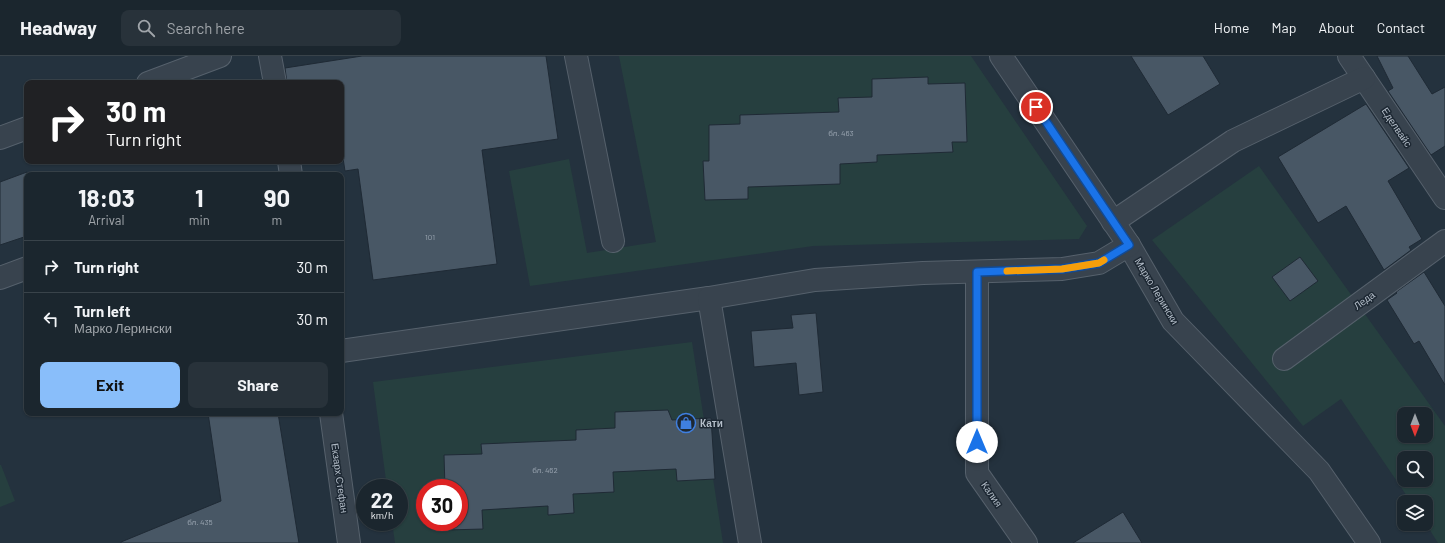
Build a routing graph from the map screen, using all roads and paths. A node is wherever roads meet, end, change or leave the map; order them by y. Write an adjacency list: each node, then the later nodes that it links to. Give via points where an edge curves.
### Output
1 (220, 56): 7 (street)
2 (270, 56): 8 (street)
3 (576, 56): 13 (street)
4 (1001, 56): 12 (street, Марко Лерински)
5 (1349, 56): 6 (street, Еделвайс)
6 (1364, 78): 11 (street, Еделвайс); 12 (street, via 1233,141)
7 (156, 80)
8 (274, 80)
9 (24, 129): 10 (street)
10 (0, 138)
11 (1445, 198)
12 (1113, 222): 15 (street, Марко Лерински)
13 (613, 241)
14 (1445, 241): 21 (street, Леда)
15 (1129, 245): 17 (street, via 1099,263 1062,269); 26 (street, Марко Лерински, via 1172,321 1319,471)
16 (24, 269): 18 (street)
17 (977, 272): 19 (street, via 815,280); 25 (street, Калия, via 977,473)
18 (0, 278)
19 (709, 298): 20 (street); 24 (street)
20 (344, 351)
21 (1284, 359)
22 (331, 416): 23 (street, Екзарх Стефан)
23 (349, 543)
24 (750, 543)
25 (1026, 543)
26 (1369, 543)

